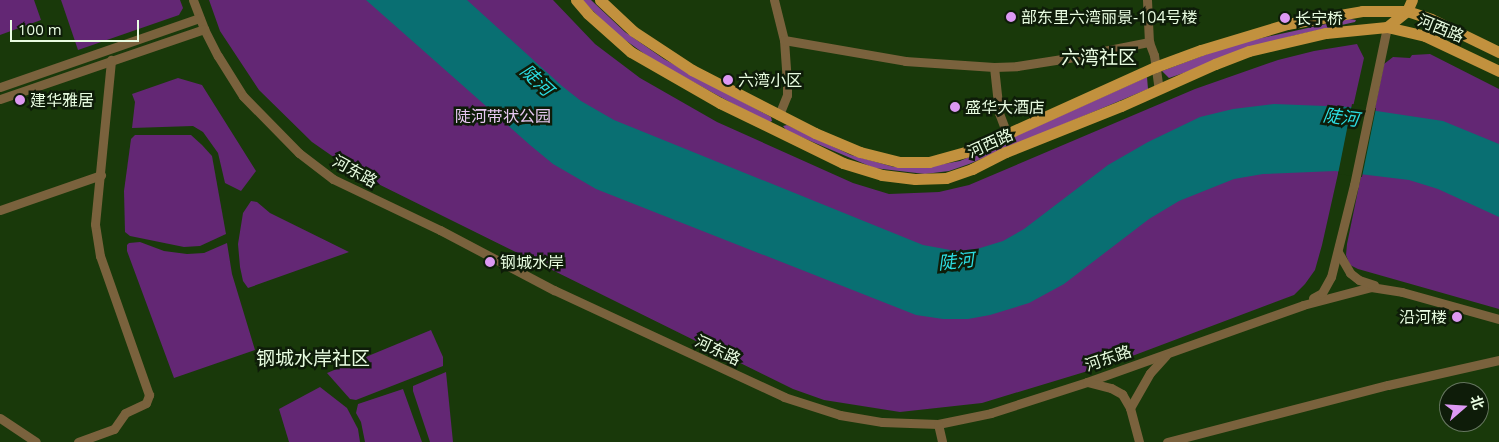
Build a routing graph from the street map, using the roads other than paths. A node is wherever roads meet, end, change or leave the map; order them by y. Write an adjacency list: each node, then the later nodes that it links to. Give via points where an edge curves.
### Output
1 (193, 0): 9 (street, 河东路)
2 (576, 0): 23 (main road, 河西路, via 631,52)
3 (600, 0): 22 (main road, 河西路, via 633,31 692,70)
4 (774, 0): 12 (street)
5 (1147, 0): 13 (street)
6 (1412, 0): 8 (main road)
7 (1391, 5): 8 (main road, 河西路); 10 (main road); 17 (main road, 河西路, via 1287,24)
8 (1407, 11): 10 (main road); 14 (main road, 河西路)
9 (199, 18): 11 (street, 河东路); 19 (street)
10 (1387, 27): 18 (main road, 河西路, via 1425,36); 20 (main road, 河西路, via 1326,33 1249,51); 27 (street, 河东路)
11 (204, 29): 15 (street); 36 (street, 河东路, via 243,96 299,153 333,179 554,290 784,397 840,415 882,422)
12 (784, 40): 16 (street, via 905,61); 22 (street, via 786,95)
13 (1149, 42): 16 (street, via 1068,58); 17 (street)
14 (1499, 52)
15 (111, 60): 21 (street); 25 (street)
16 (994, 67): 24 (street, via 1000,112)
17 (1155, 67): 20 (street); 24 (main road, 河西路)
18 (1499, 72)
19 (0, 86)
20 (1159, 89): 23 (main road, 河西路, via 946,178 882,175 843,163)
21 (0, 99)
22 (779, 115): 23 (main road); 24 (main road, 河西路, via 860,152 899,162 929,162 969,151)
23 (775, 130)
24 (1007, 134)
25 (101, 175): 26 (street); 38 (street, via 95,224 100,256 149,395 146,403 125,412 114,429)
26 (0, 210)
27 (1338, 252): 28 (street, via 1350,273); 29 (street, 河东路, via 1322,293)
28 (1379, 287): 29 (street, 河东路); 30 (street, 河东路)
29 (1302, 304): 31 (street, 河东路)
30 (1499, 319)
31 (1168, 353): 33 (street, 河东路); 34 (street, via 1150,373)
32 (1499, 360): 41 (street)
33 (1087, 382): 34 (street, via 1122,394); 36 (street, 河东路, via 991,413)
34 (1130, 408): 40 (street)
35 (0, 418): 37 (street)
36 (938, 424): 39 (street)
37 (36, 442)
38 (78, 442)
39 (942, 442)
40 (1139, 442)
41 (1168, 442)

